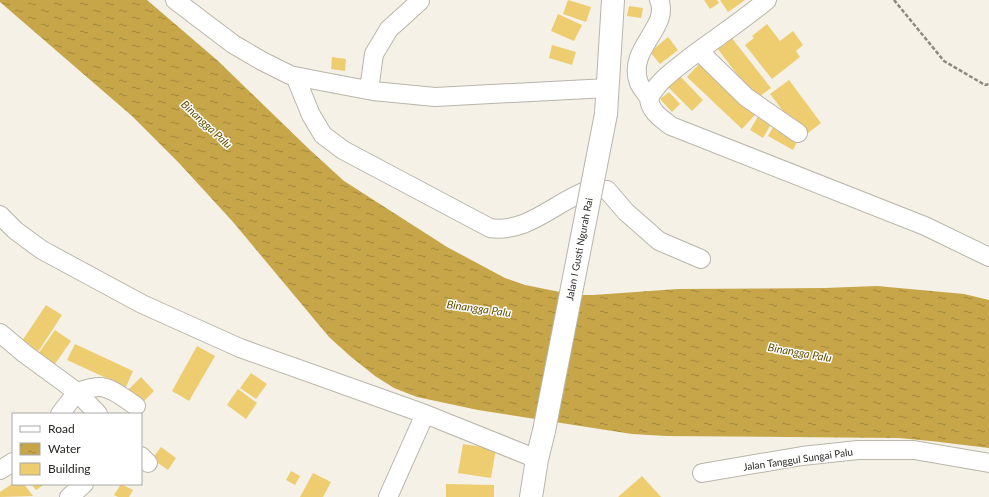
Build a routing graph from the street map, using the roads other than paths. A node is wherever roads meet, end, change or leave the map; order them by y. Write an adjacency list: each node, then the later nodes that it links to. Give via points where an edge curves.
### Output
1 (175, 0): 7 (street, via 233,44)
2 (614, 0): 8 (main road, Jalan I Gusti Ngurah Rai)
3 (659, 0): 10 (street, via 662,12 659,22 646,41 637,65 639,83)
4 (767, 0): 6 (street)
5 (420, 1): 9 (street, via 389,29 374,54)
6 (699, 51): 10 (street, via 661,82); 11 (street, via 746,97)
7 (295, 76): 9 (street); 14 (street, via 323,136 343,150 490,228 501,230 516,227 592,189 607,190 626,212 659,241)
8 (608, 88): 9 (street, via 435,97); 21 (main road, Jalan I Gusti Ngurah Rai, bridge, via 606,114)
9 (369, 90)
10 (649, 98): 13 (street, via 657,116 671,126 925,226)
11 (798, 133)
12 (0, 215): 20 (street, via 16,231 42,250 142,304 240,348)
13 (989, 257)
14 (701, 260)
15 (0, 333): 16 (street)
16 (77, 392): 17 (street, via 105,388); 18 (street); 19 (street)
17 (136, 406)
18 (61, 413)
19 (97, 413)
20 (425, 414): 21 (street); 28 (street)
21 (537, 459): 29 (main road, Jalan I Gusti Ngurah Rai)
22 (12, 463): 24 (street)
23 (989, 463): 25 (street, Jalan Tanggul Sungai Palu, via 914,450 858,450 802,456)
24 (0, 470)
25 (702, 473)
26 (83, 485): 27 (street)
27 (69, 497)
28 (388, 497)
29 (531, 497)

